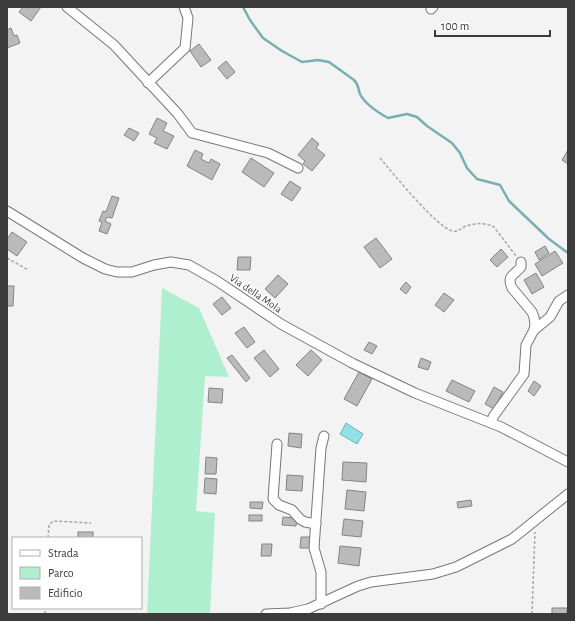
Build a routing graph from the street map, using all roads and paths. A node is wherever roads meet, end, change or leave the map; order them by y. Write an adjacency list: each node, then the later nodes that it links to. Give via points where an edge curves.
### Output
1 (67, 7): 3 (street, via 114,45)
2 (184, 7): 3 (street, via 188,18 185,48)
3 (148, 83): 5 (street, via 193,133 268,153)
4 (380, 158): 8 (path, via 408,192 446,229 456,231 469,225 489,224)
5 (298, 168)
6 (7, 211): 12 (street, Via della Mola, via 105,269 132,272 171,262 189,265 281,324 352,363 415,393)
7 (7, 258): 9 (path)
8 (521, 262): 11 (street, via 522,267 512,276 510,283 532,312)
9 (28, 270)
10 (568, 295): 11 (street, via 560,301 550,317)
11 (534, 330): 12 (street, via 526,345 524,374 493,417)
12 (492, 423): 15 (street, Via della Mola)
13 (324, 436): 19 (street)
14 (277, 444): 19 (street, via 273,499 279,505 292,510 305,522)
15 (568, 462)
16 (568, 494): 17 (street)
17 (536, 520): 21 (street, via 508,542 456,567 433,574 371,582); 23 (path)
18 (91, 523): 20 (path, via 53,521 49,525)
19 (316, 524): 21 (street, via 314,548 321,572)
20 (48, 537)
21 (321, 604): 22 (street, via 296,612)
22 (266, 614)
23 (532, 614)

